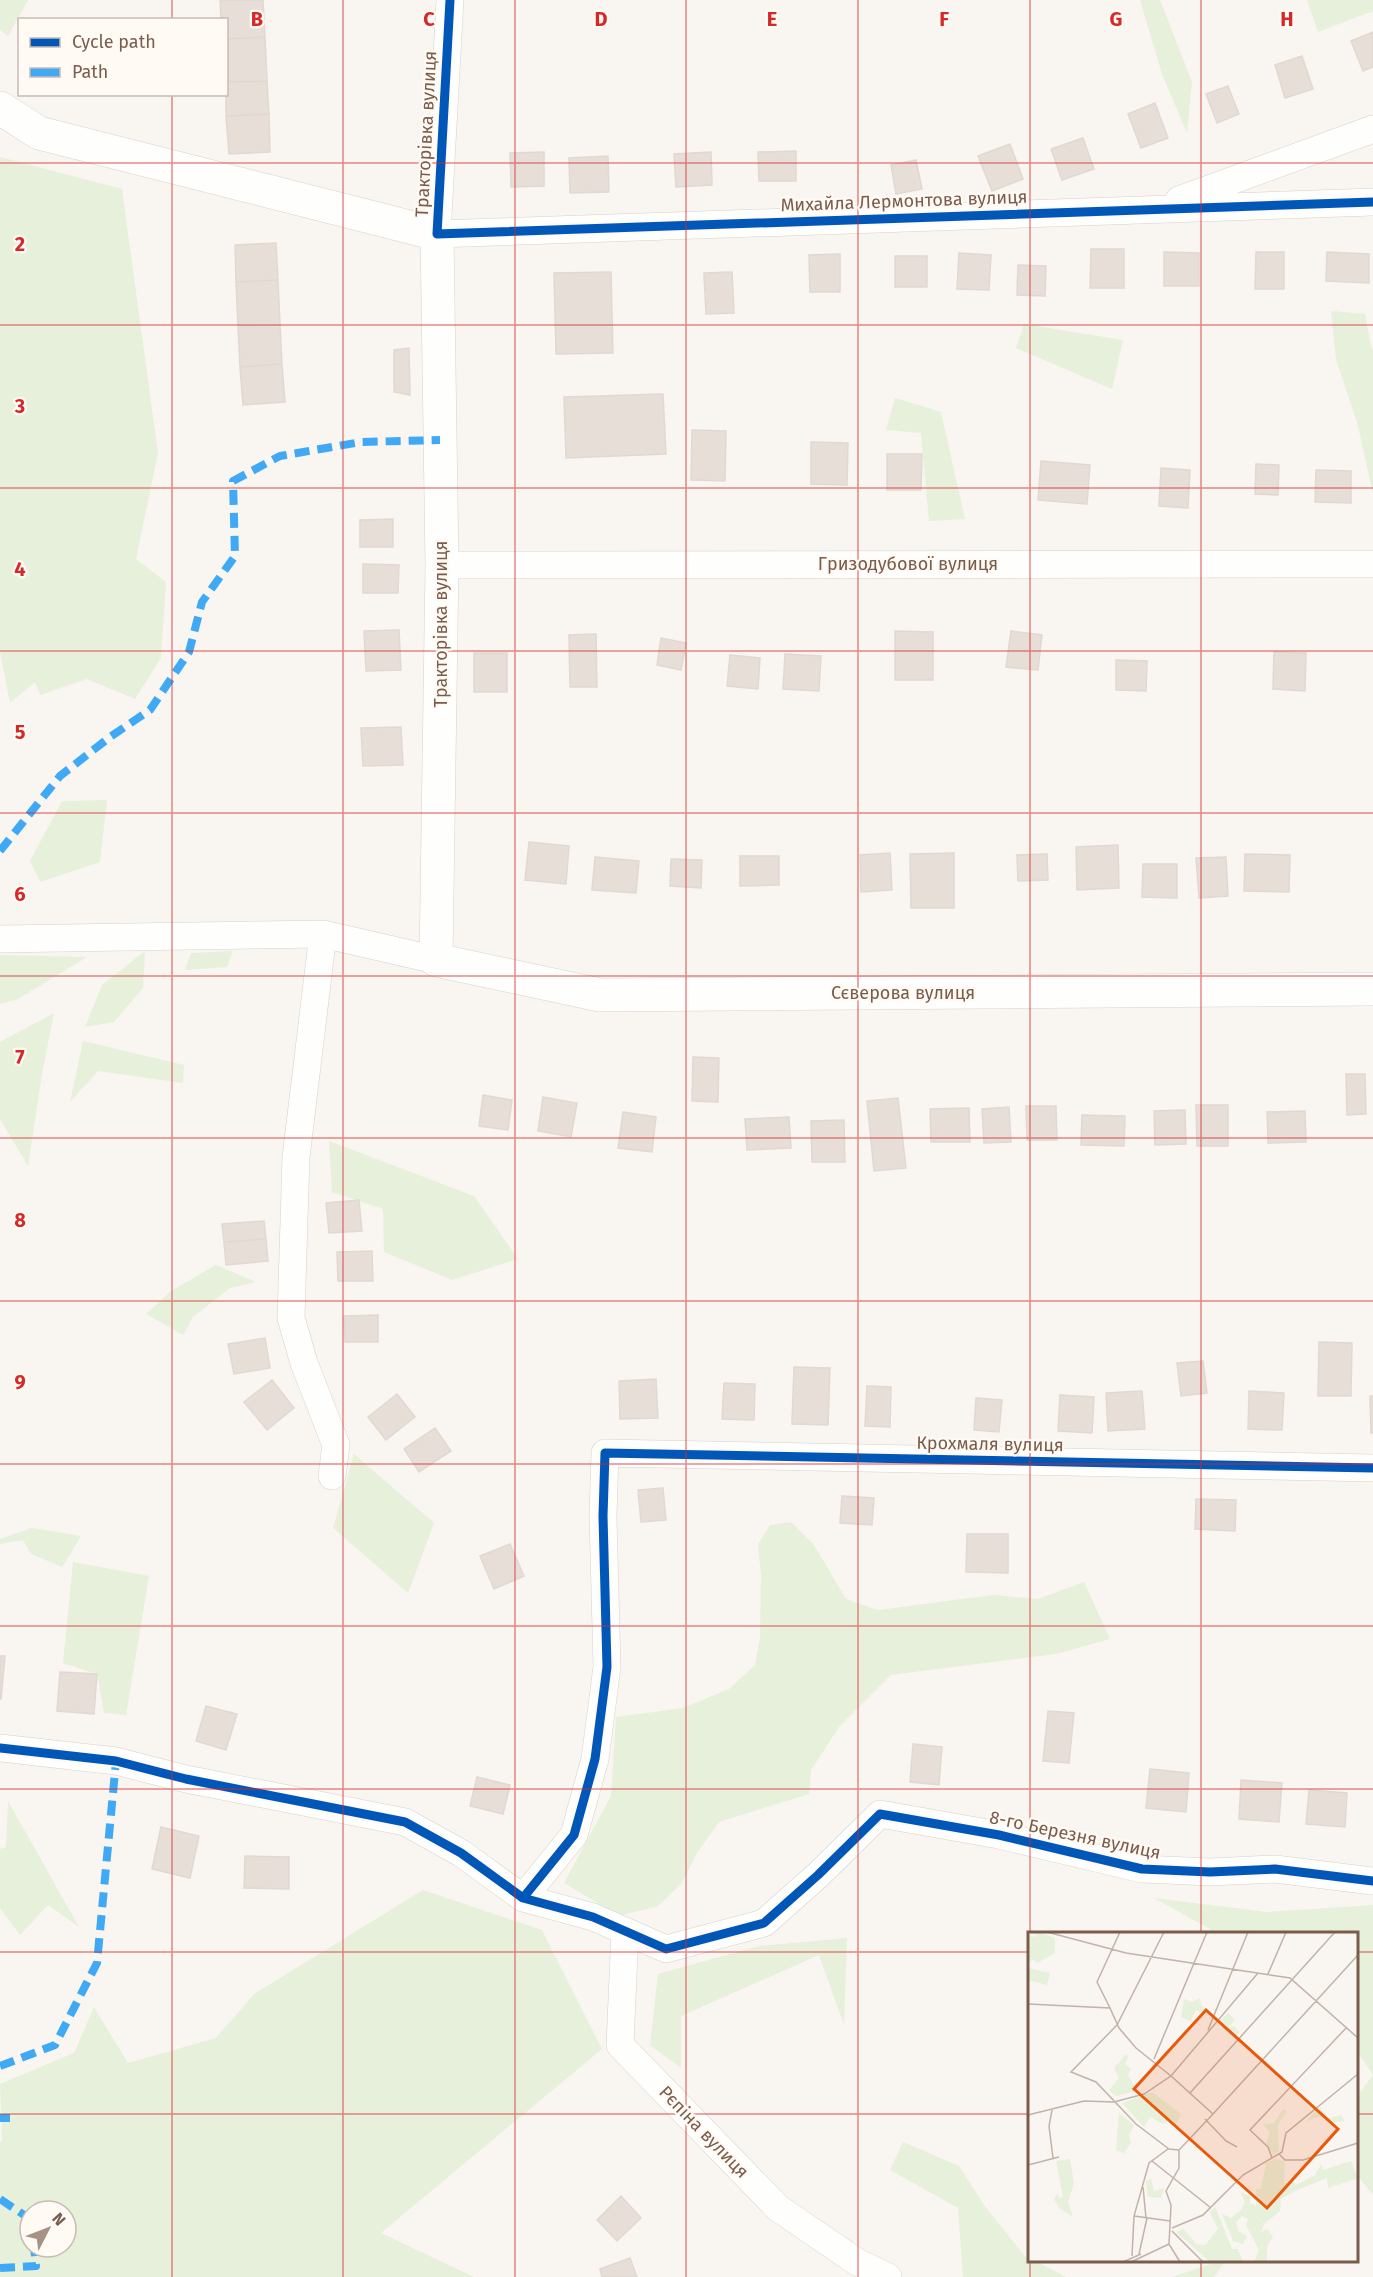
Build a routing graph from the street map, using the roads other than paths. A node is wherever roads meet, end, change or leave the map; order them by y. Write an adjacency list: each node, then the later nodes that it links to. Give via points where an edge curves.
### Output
1 (450, 0): 6 (street, Тракторівка вулиця)
2 (0, 108): 6 (main road, via 39,133)
3 (1373, 129): 5 (street)
4 (1373, 202): 5 (street, Михайла Лермонтова вулиця)
5 (1158, 208): 6 (street, Михайла Лермонтова вулиця)
6 (437, 234): 8 (main road, Тракторівка вулиця)
7 (1373, 564): 8 (street, Гризодубової вулиця)
8 (442, 565): 11 (main road, Тракторівка вулиця)
9 (323, 934): 10 (street); 11 (street); 14 (street, via 296,1157 291,1318 336,1444)
10 (0, 939)
11 (436, 960): 12 (main road, Сєверова вулиця, via 600,995)
12 (1373, 989)
13 (1373, 1468): 17 (street, Крохмаля вулиця, via 605,1453 607,1667 595,1759 574,1835)
14 (332, 1476)
15 (0, 1748): 17 (street, via 116,1761 186,1779 405,1822 461,1853)
16 (1373, 1881): 18 (street, 8-го Березня вулиця, via 1275,1869 1142,1869 999,1835 880,1814 764,1923 666,1949)
17 (523, 1898): 18 (street, via 593,1917)
18 (624, 1930): 19 (street, Рєпіна вулиця, via 620,2045 778,2208 856,2262)
19 (888, 2277)

